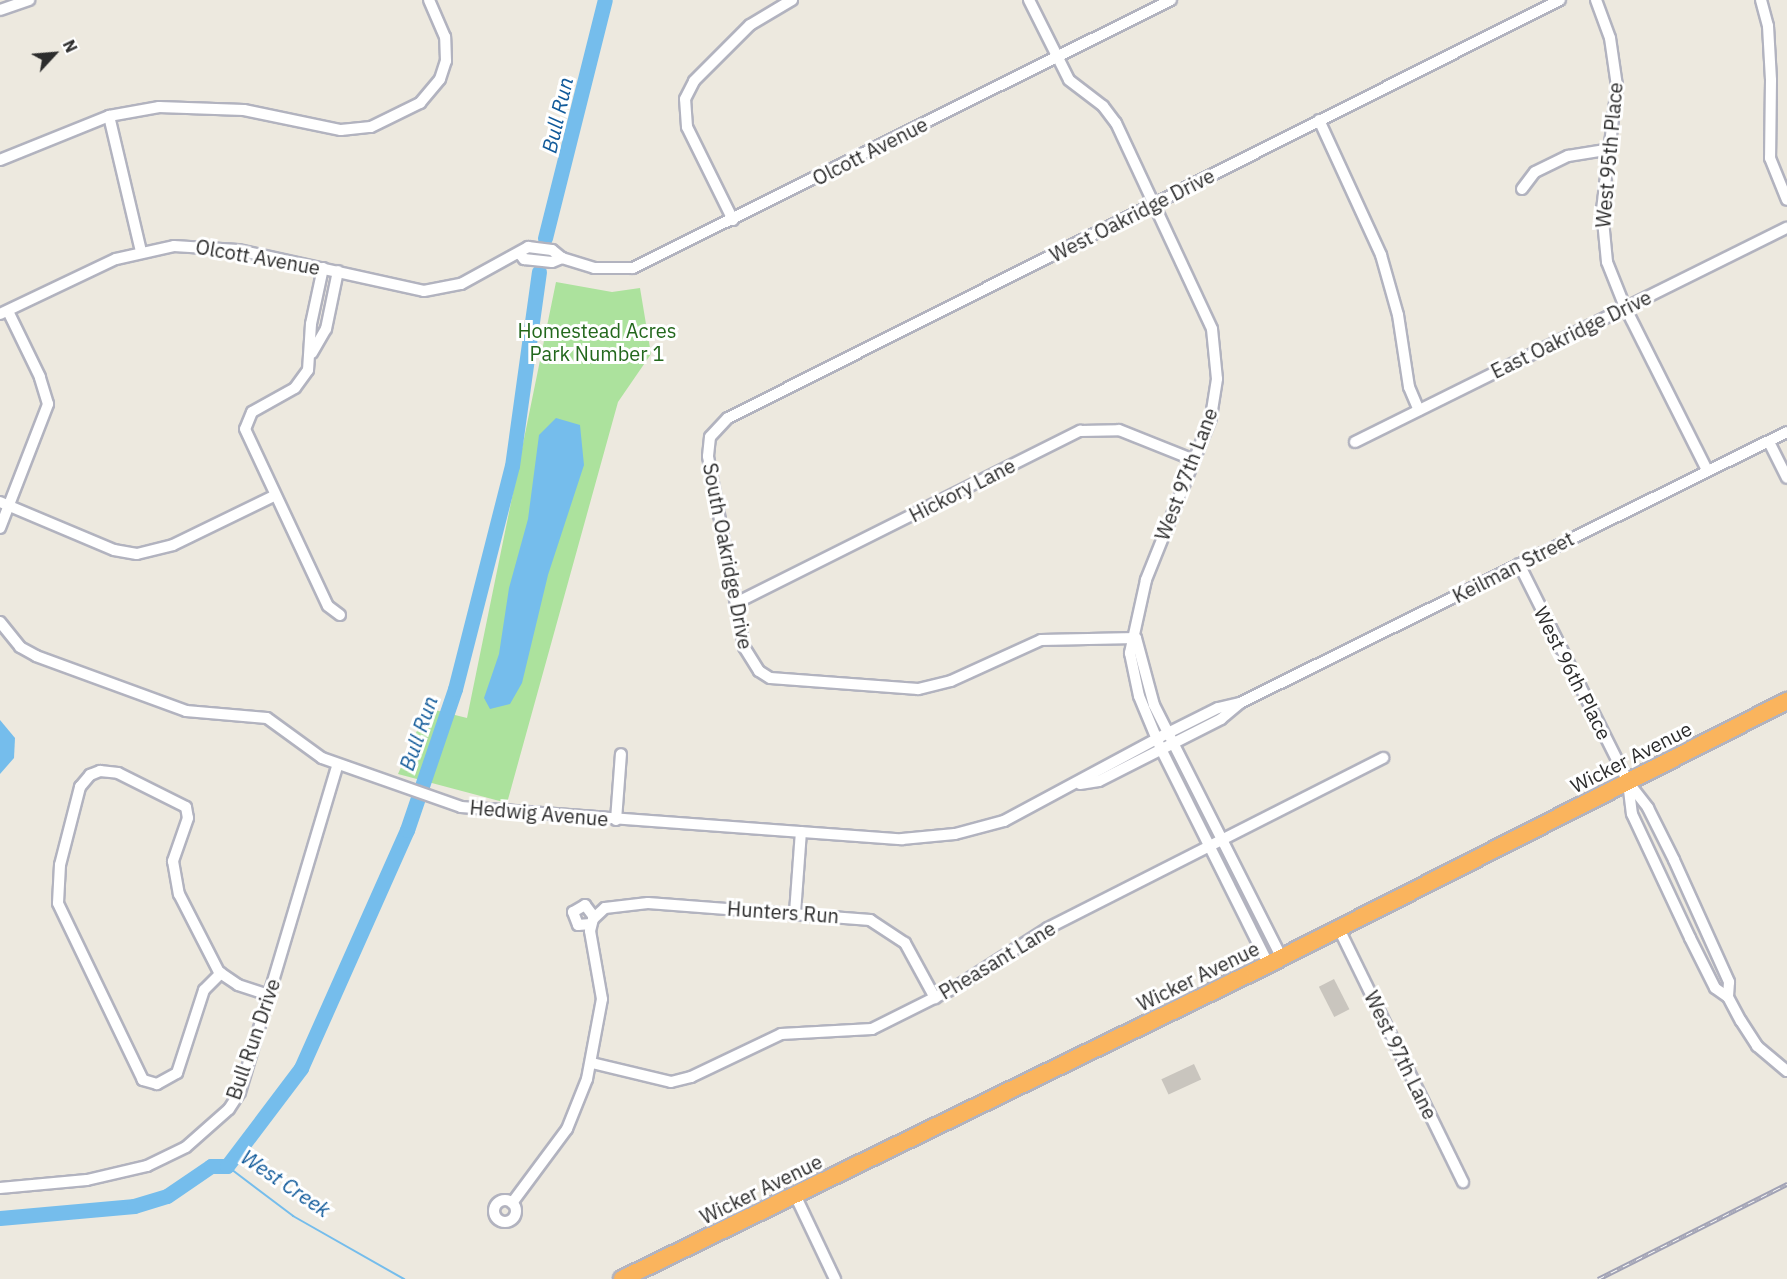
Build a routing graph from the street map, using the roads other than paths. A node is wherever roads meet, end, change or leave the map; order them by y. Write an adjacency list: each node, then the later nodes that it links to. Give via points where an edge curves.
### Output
1 (29, 0): 9 (street)
2 (429, 0): 11 (street, via 445,37 446,61 440,79 420,103 371,127 341,130 214,107 159,108)
3 (792, 0): 18 (street, via 750,25 694,81 684,99 687,127)
4 (1029, 0): 10 (street, West 97th Lane)
5 (1171, 0): 10 (street, Olcott Avenue)
6 (1560, 0): 12 (street, West Oakridge Drive)
7 (1596, 0): 13 (street, West 95th Place, via 1616,68)
8 (1761, 0): 16 (street, via 1768,26 1772,80 1770,158)
9 (0, 10)
10 (1057, 57): 17 (street, West 97th Lane, via 1073,85 1113,117); 18 (street, Olcott Avenue)
11 (109, 116): 14 (street); 20 (street)
12 (1319, 120): 17 (street, West Oakridge Drive); 26 (street, via 1381,255 1398,315 1409,387)
13 (1611, 149): 15 (street, via 1568,156 1535,172); 23 (street, West 95th Place, via 1603,238)
14 (0, 160)
15 (1522, 189)
16 (1787, 200)
17 (1155, 203): 28 (street, West Oakridge Drive, via 728,418); 31 (street, West 97th Lane, via 1202,302 1214,342 1214,406)
18 (733, 220): 22 (street, Olcott Avenue, via 633,268 603,270 535,247 502,258 461,284 434,290)
19 (1787, 228): 23 (street, East Oakridge Drive)
20 (141, 251): 21 (street, Olcott Avenue, via 202,245); 24 (street, Olcott Avenue, via 105,263)
21 (323, 268): 22 (street, Olcott Avenue); 25 (street, via 311,324)
22 (338, 271): 25 (street, via 326,328)
23 (1625, 308): 26 (street, East Oakridge Drive); 32 (street, West 95th Place)
24 (4, 313): 35 (street, via 40,377 48,404)
25 (312, 353): 34 (street, via 299,383 257,408 246,423 246,436)
26 (1419, 410): 29 (street, East Oakridge Drive)
27 (1787, 432): 30 (street, Keilman Street)
28 (710, 437): 38 (street, South Oakridge Drive, via 708,456)
29 (1355, 442)
30 (1769, 442): 32 (street, Keilman Street); 33 (street)
31 (1194, 460): 38 (street, Hickory Lane, via 1119,430 1080,431); 41 (street, West 97th Lane, via 1142,590)
32 (1707, 470): 37 (street, Keilman Street)
33 (1787, 478)
34 (274, 496): 35 (street, via 173,546 137,554 114,550); 39 (street, via 328,606)
35 (4, 504): 36 (street)
36 (0, 528)
37 (1518, 564): 43 (street, Keilman Street); 50 (street, West 96th Place)
38 (736, 603): 41 (street, South Oakridge Drive, via 744,647 759,671 783,682 918,689 951,681 1033,642)
39 (340, 615)
40 (0, 622): 49 (street, Hedwig Avenue, via 20,647 36,656 186,711 267,718 308,750)
41 (1136, 638): 44 (street, West 97th Lane, via 1130,653 1134,681)
42 (1787, 701): 50 (highway, Wicker Avenue)
43 (1240, 703): 44 (street, Keilman Street, via 1218,708); 45 (street, Keilman Street, via 1221,719)
44 (1163, 735): 45 (street, West 97th Lane); 46 (street, West 97th Lane); 51 (street, Hedwig Avenue, via 1095,771)
45 (1176, 742): 46 (street, Keilman Street); 54 (street, West 97th Lane)
46 (1161, 749): 51 (street, Hedwig Avenue, via 1099,781); 55 (street, West 97th Lane)
47 (621, 754): 52 (street)
48 (1383, 758): 54 (street, Pheasant Lane)
49 (338, 764): 52 (street, Hedwig Avenue, via 429,797 483,811); 60 (street, Bull Run Drive)
50 (1628, 782): 57 (highway, Wicker Avenue); 61 (street, West 96th Place, via 1648,808 1674,860 1729,982); 61 (street, West 96th Place, via 1632,814 1715,988)
51 (1078, 785): 53 (street, Hedwig Avenue, via 1004,821 945,836 902,839)
52 (616, 820): 53 (street, Hedwig Avenue)
53 (801, 832): 56 (street)
54 (1225, 839): 55 (street, Pheasant Lane); 58 (street, West 97th Lane)
55 (1210, 847): 58 (street, West 97th Lane); 62 (street, Pheasant Lane, via 1038,934)
56 (795, 913): 62 (street, Hunters Run, via 861,918 886,927 910,949); 63 (street, Hunters Run, via 639,903 605,908 593,920 602,999)
57 (1339, 929): 58 (highway, Wicker Avenue); 65 (street, West 97th Lane)
58 (1275, 961): 67 (highway, Wicker Avenue)
59 (221, 974): 59 (street, via 174,879 176,847 188,818 186,807 117,773 100,771 80,787 58,874 58,903 140,1076 152,1084 164,1081 180,1069 204,990); 60 (street, via 238,986)
60 (269, 994): 66 (street, Bull Run Drive, via 235,1101 186,1147 114,1175)
61 (1728, 997): 64 (street, West 96th Place, via 1757,1046)
62 (935, 998): 63 (street, Pheasant Lane, via 865,1031 781,1034 678,1081 656,1081)
63 (592, 1063): 68 (street, via 567,1129)
64 (1787, 1071)
65 (1463, 1182)
66 (0, 1188)
67 (796, 1197): 69 (highway, Wicker Avenue); 70 (street)
68 (512, 1203)
69 (622, 1279)
70 (835, 1279)

